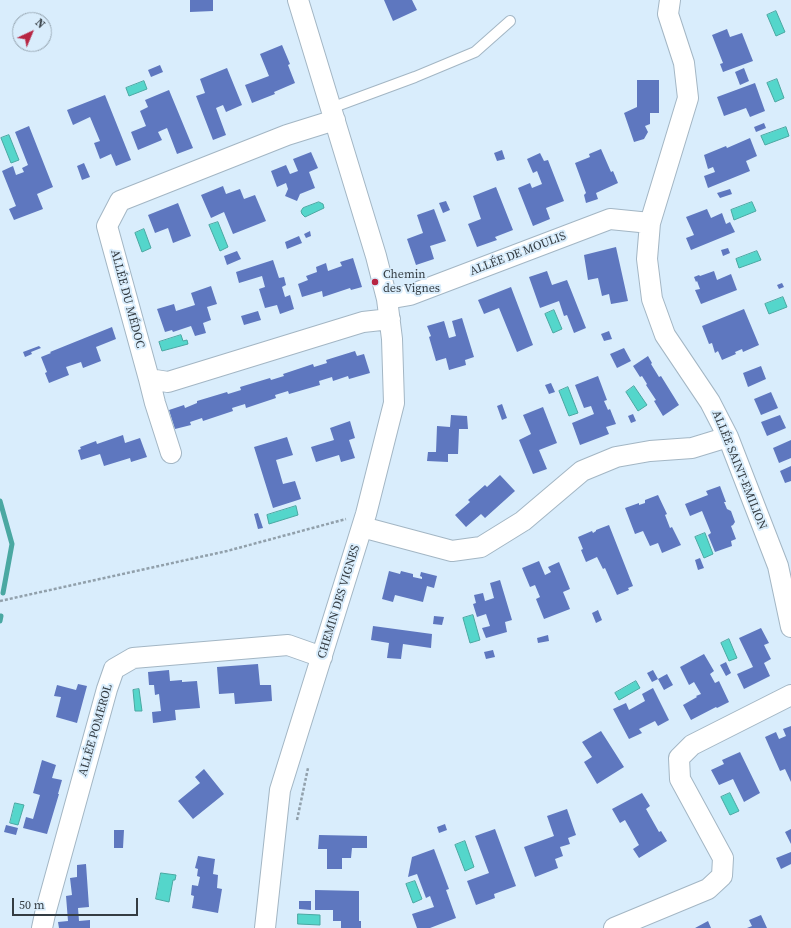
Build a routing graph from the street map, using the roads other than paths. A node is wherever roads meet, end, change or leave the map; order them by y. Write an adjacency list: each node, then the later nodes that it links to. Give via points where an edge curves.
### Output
1 (298, 0): 4 (street, CHEMIN DES VIGNES)
2 (670, 0): 5 (street, ALLÉE SAINT-EMILION, via 668,14 684,63 688,98)
3 (510, 21): 4 (lane, via 475,52)
4 (333, 114): 6 (street, CHEMIN DES VIGNES); 8 (street, ALLÉE DU MÉDOC, via 287,135 120,201 107,226)
5 (650, 224): 6 (street, ALLÉE DE MOULIS, via 610,219 410,295); 9 (street, ALLÉE SAINT-EMILION, via 647,259 652,300 665,335 710,402)
6 (387, 300): 7 (street, CHEMIN DES VIGNES)
7 (390, 319): 8 (street, via 362,322 168,382); 11 (street, CHEMIN DES VIGNES, via 394,403)
8 (149, 380): 10 (street, ALLÉE DU MÉDOC)
9 (728, 437): 11 (street, via 692,448 616,457 582,471 523,521 480,547 452,551); 12 (street, ALLÉE SAINT-EMILION, via 778,566)
10 (171, 453)
11 (364, 521): 13 (street, CHEMIN DES VIGNES)
12 (791, 627)
13 (322, 657): 15 (street, ALLÉE POMEROL, via 288,645 133,658 114,669 102,704); 16 (street, CHEMIN DES VIGNES, via 280,790)
14 (791, 695): 17 (street, via 692,745 679,758 680,779 722,858 722,876 708,889)
15 (42, 928)
16 (266, 928)
17 (614, 928)

